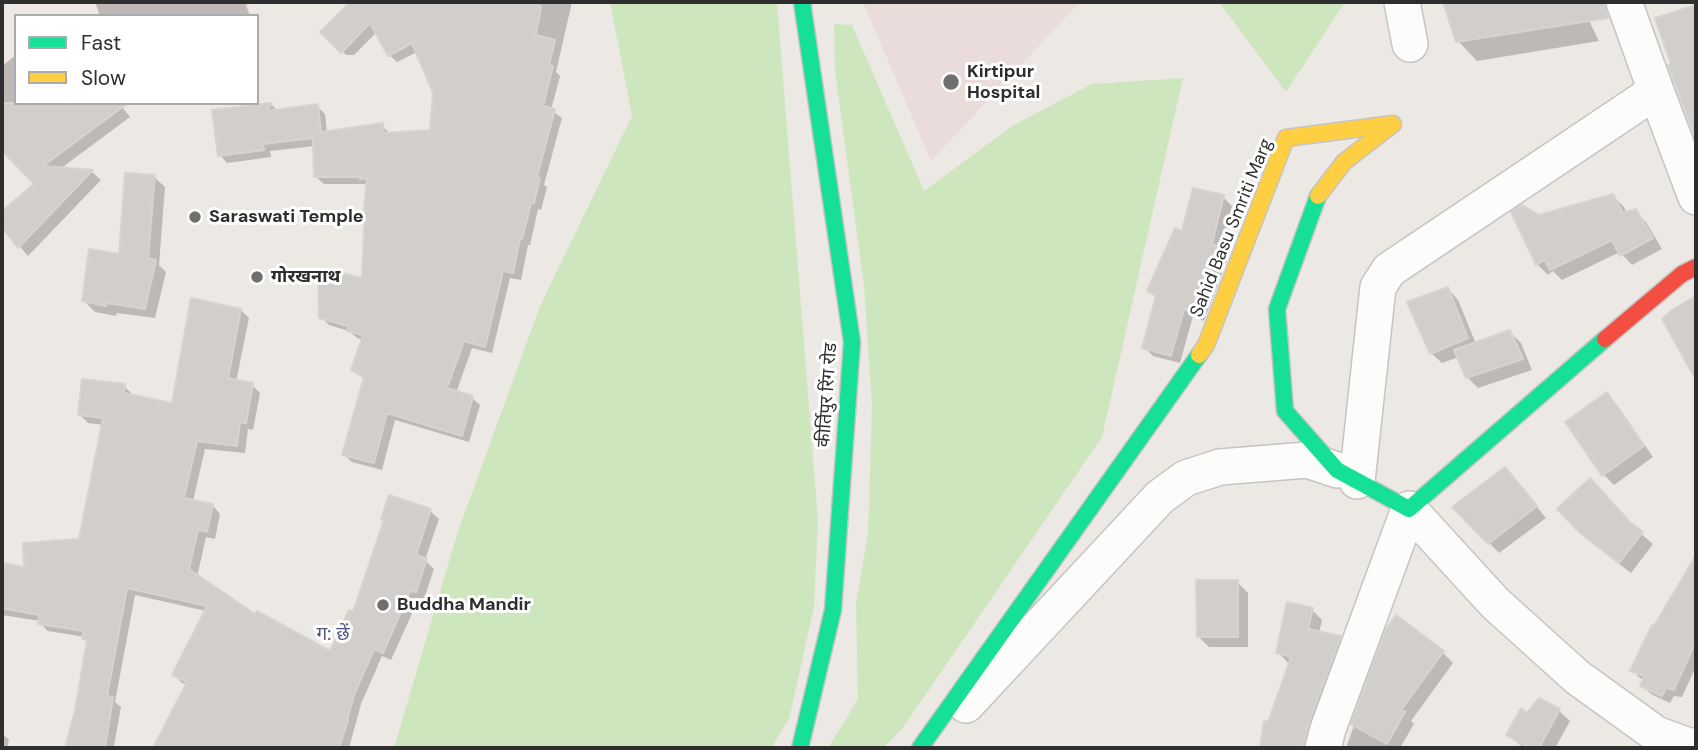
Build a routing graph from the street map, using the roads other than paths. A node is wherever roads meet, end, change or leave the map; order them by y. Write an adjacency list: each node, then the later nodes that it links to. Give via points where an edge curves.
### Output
1 (802, 2): 11 (street, कीर्तिपुर रिंग रोड, via 852,342 834,610)
2 (1402, 2): 4 (street)
3 (1625, 2): 5 (street)
4 (1410, 44)
5 (1656, 91): 6 (street); 8 (street, via 1389,270 1378,287)
6 (1696, 197)
7 (1696, 267): 9 (street, via 1658,293)
8 (1347, 476): 9 (street, Sahid Basu Smriti Marg); 12 (street, Sahid Basu Smriti Marg, via 1285,411 1277,309 1316,199 1344,162 1393,124 1286,138 1206,345); 13 (street, via 1307,460 1220,467 1186,478 1160,498)
9 (1409, 509): 10 (street, via 1495,603 1577,677 1656,734); 14 (street)
10 (1696, 746)
11 (800, 748)
12 (920, 748)
13 (926, 748)
14 (1323, 748)

